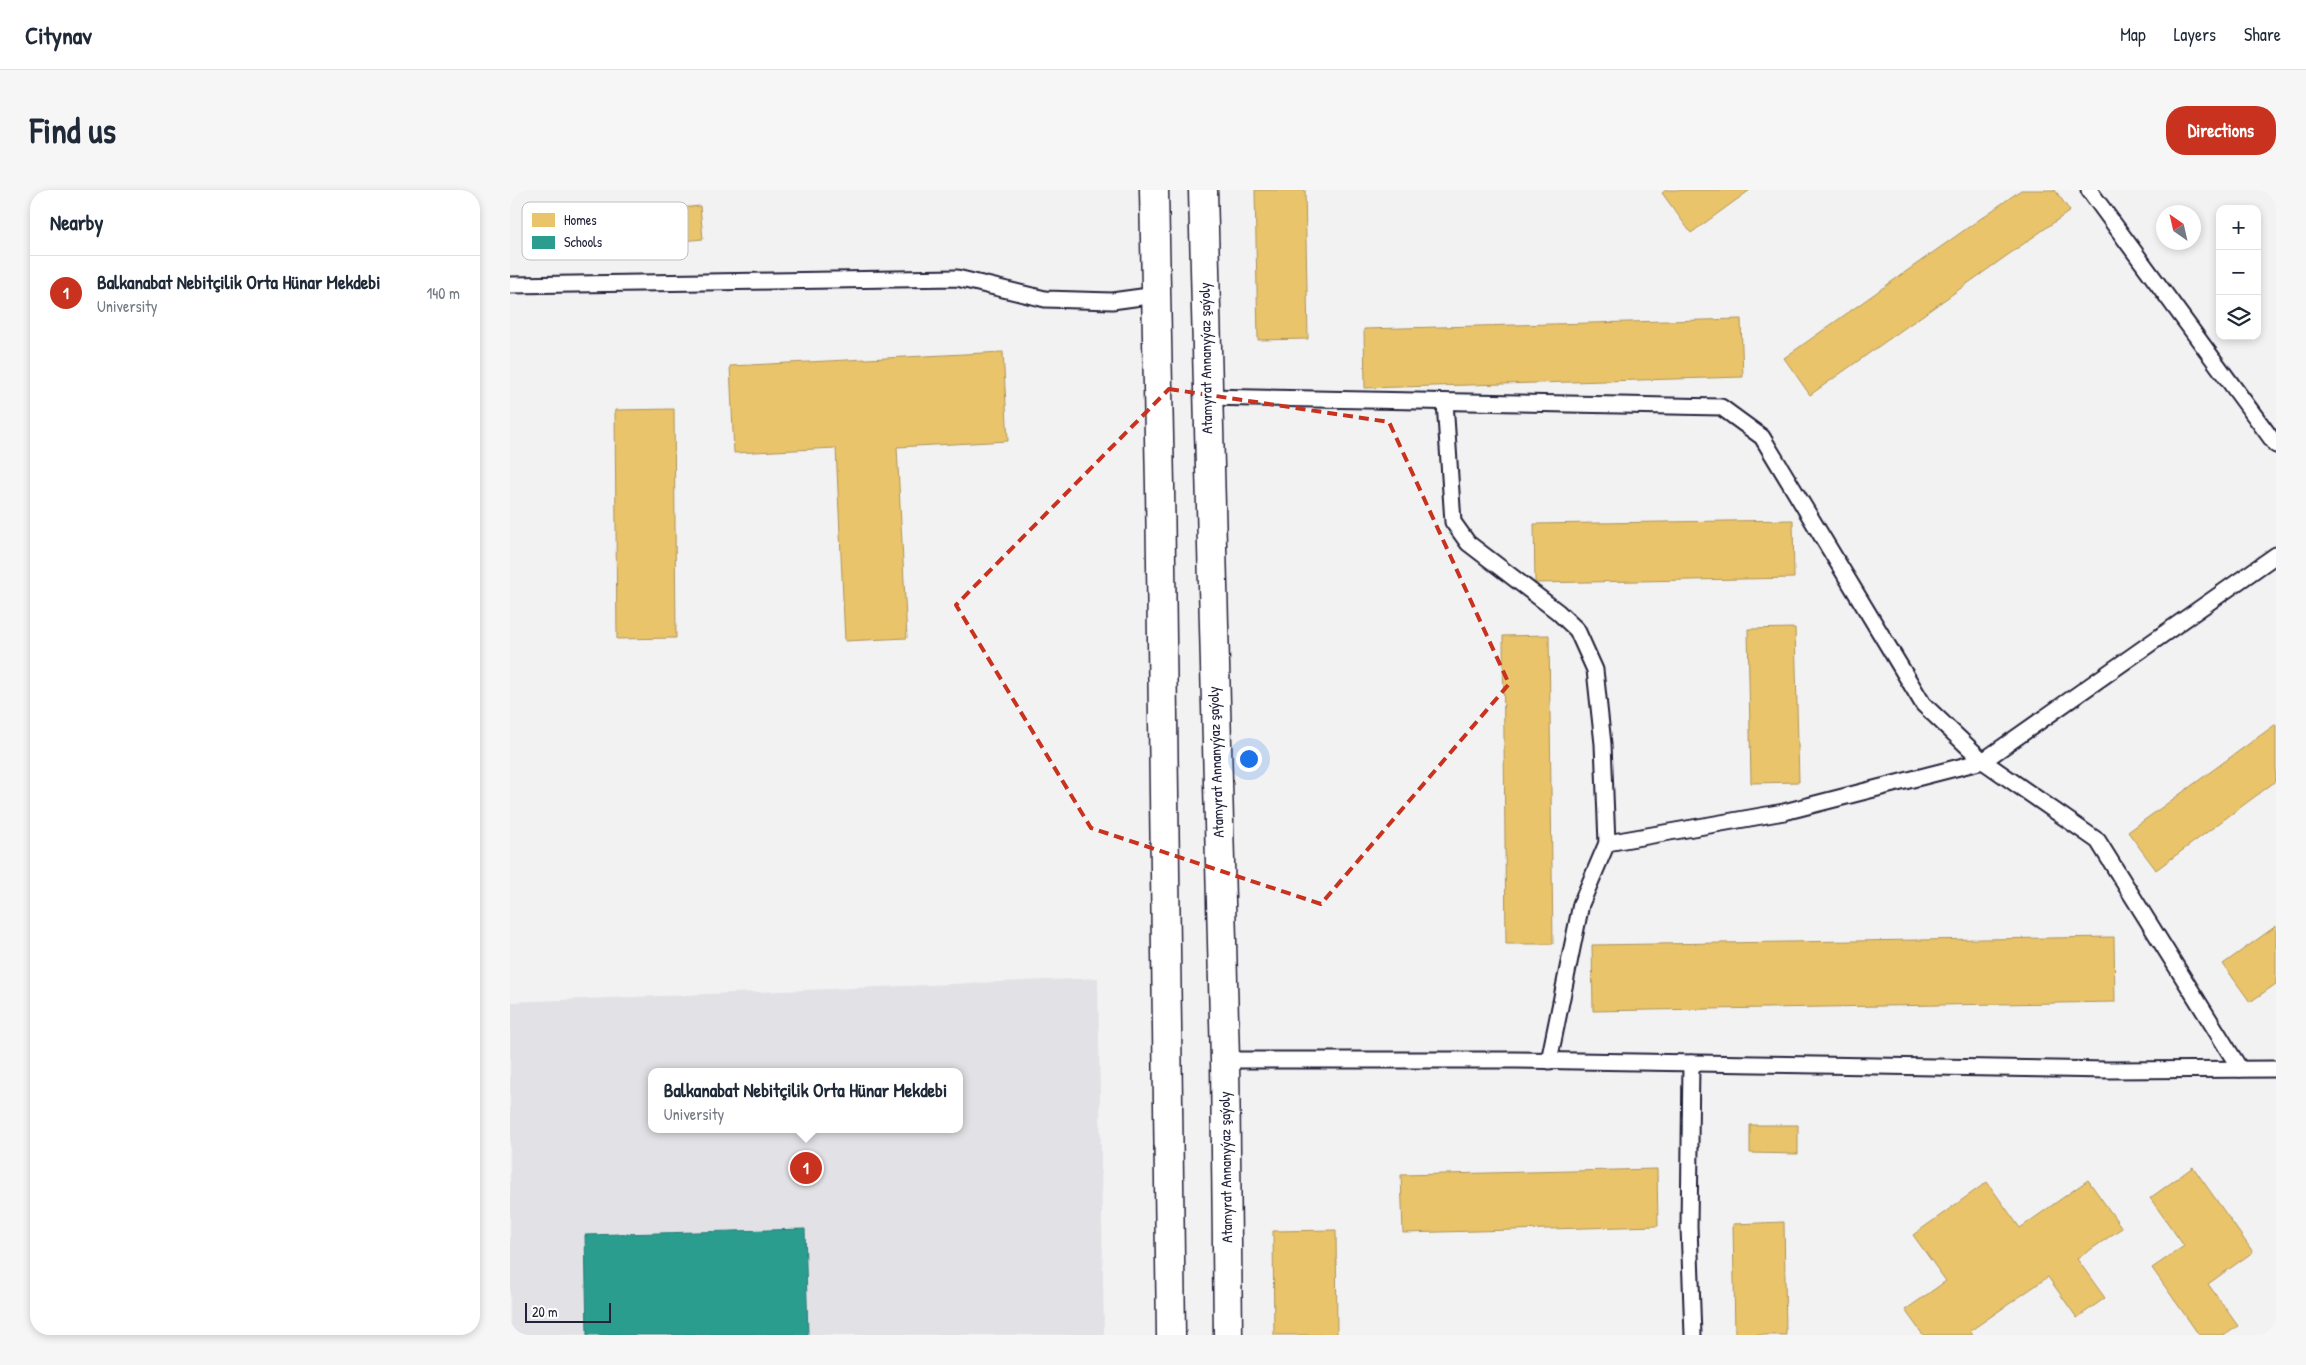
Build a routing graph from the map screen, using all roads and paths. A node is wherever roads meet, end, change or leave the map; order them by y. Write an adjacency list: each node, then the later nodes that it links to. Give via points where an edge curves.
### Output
1 (1154, 190): 5 (street)
2 (1203, 190): 6 (street, Atamyrat Annanyýaz şaýoly)
3 (2089, 190): 8 (lane)
4 (510, 285): 5 (lane, via 957,278 1045,299 1112,301)
5 (1156, 295): 17 (street)
6 (1207, 397): 7 (lane); 12 (street, Atamyrat Annanyýaz şaýoly)
7 (1445, 402): 10 (lane, via 1720,407 1762,437 1923,704); 11 (lane, via 1453,522 1468,543 1577,630 1595,670 1604,744)
8 (2276, 445)
9 (2276, 555): 10 (lane)
10 (1983, 761): 11 (lane, via 1784,812); 16 (lane, via 2098,841)
11 (1607, 843): 13 (lane, via 1581,904)
12 (1225, 1060): 13 (lane); 18 (street, Atamyrat Annanyýaz şaýoly)
13 (1550, 1061): 14 (lane)
14 (1691, 1063): 16 (lane); 19 (lane, via 1689,1227)
15 (2273, 1067): 16 (lane)
16 (2240, 1070)
17 (1171, 1335)
18 (1228, 1335)
19 (1693, 1335)

